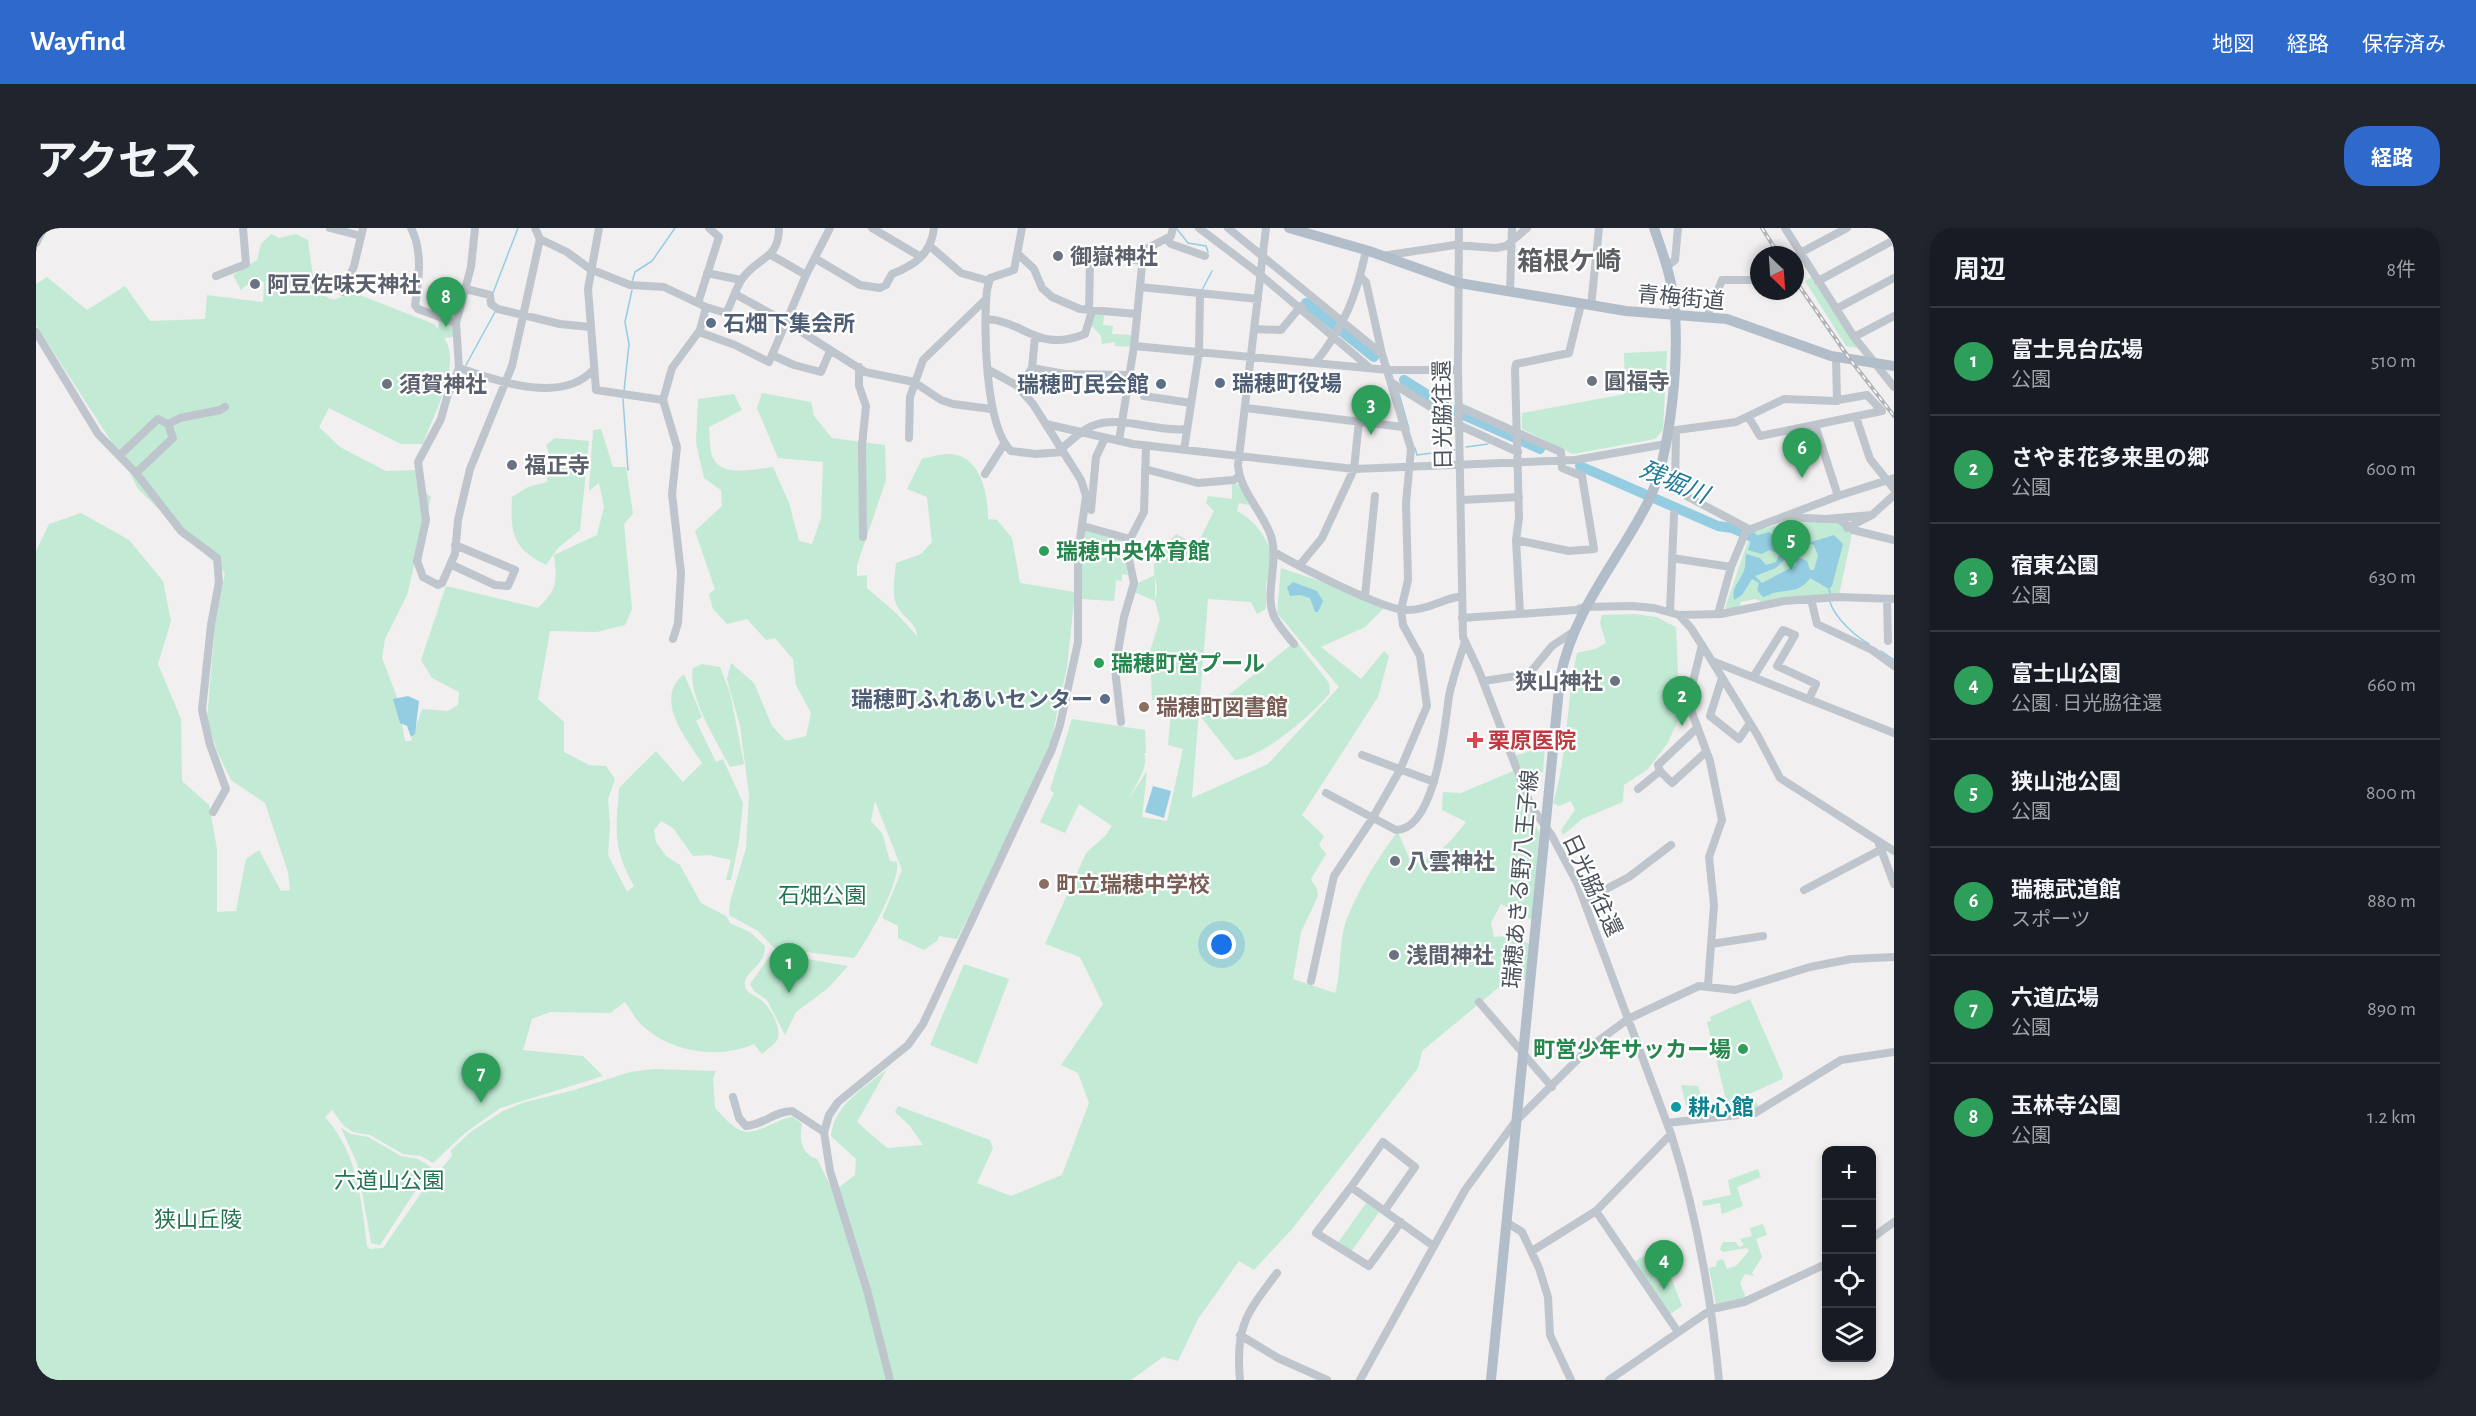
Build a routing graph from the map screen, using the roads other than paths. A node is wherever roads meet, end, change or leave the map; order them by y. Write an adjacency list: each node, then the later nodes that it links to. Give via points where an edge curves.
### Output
1 (44, 228): 31 (street)
2 (243, 228): 52 (street, via 246,264)
3 (330, 228): 27 (street)
4 (411, 228): 80 (street, via 416,237 420,275 415,305)
5 (476, 228): 61 (street)
6 (535, 228): 28 (street)
7 (599, 228): 48 (street)
8 (709, 228): 49 (street, via 718,240)
9 (779, 228): 39 (street, via 779,241)
10 (830, 228): 45 (street)
11 (872, 228): 42 (street)
12 (934, 228): 35 (street)
13 (1022, 228): 38 (street)
14 (1173, 228): 29 (street)
15 (1199, 228): 51 (street)
16 (1228, 228): 43 (street)
17 (1266, 228): 43 (street)
18 (1289, 228): 36 (main road, 青梅街道)
19 (1459, 228): 33 (street, 日光脇往還)
20 (1512, 228): 32 (street)
21 (1527, 228): 32 (street)
22 (1599, 228): 69 (street)
23 (1654, 228): 47 (main road, 瑞穂あきる野八王子線)
24 (1678, 228): 47 (street, via 1676,260)
25 (1785, 228): 34 (street)
26 (1847, 228): 37 (street)
27 (362, 232): 62 (street)
28 (540, 239): 48 (street); 74 (street)
29 (1167, 239): 40 (street); 46 (street, via 1148,248)
30 (1894, 240): 58 (street)
31 (36, 243)
32 (1511, 244): 33 (street, via 1496,248); 63 (street)
33 (1459, 246): 41 (street); 59 (street, 日光脇往還)
34 (1796, 246)
35 (931, 247): 42 (street); 57 (street, via 961,273)
36 (1366, 250): 41 (main road, 青梅街道); 53 (street)
37 (1804, 251)
38 (1018, 254): 57 (street, via 1014,270); 72 (street, via 1034,269 1049,295 1073,308)
39 (771, 255): 50 (street); 55 (street)
40 (1205, 256)
41 (1383, 256): 59 (main road, 青梅街道)
42 (921, 257): 45 (street, via 910,267 892,274 880,288 860,285)
43 (1263, 257): 51 (street); 81 (street)
44 (1804, 259): 58 (street)
45 (816, 260): 50 (street)
46 (1142, 261): 60 (street); 72 (street, via 1104,256 1090,262)
47 (1666, 267): 75 (main road, 瑞穂あきる野八王子線)
48 (590, 269): 68 (street, via 632,285 664,287); 82 (street)
49 (707, 273): 55 (street); 68 (street)
50 (806, 275): 79 (street)
51 (1261, 275): 67 (street); 70 (street)
52 (216, 276)
53 (1361, 277): 81 (street); 93 (street, via 1366,282)
54 (1894, 278): 71 (street)
55 (741, 280): 64 (street)
56 (1750, 280): 77 (street, via 1722,280)
57 (989, 281): 66 (street)
58 (1818, 281): 71 (street)
59 (1459, 283): 63 (main road, 青梅街道); 107 (street, 日光脇往還)
60 (1140, 287): 65 (street); 73 (street)
61 (465, 289): 74 (street, via 490,295 491,304 498,309); 80 (street)
62 (343, 292)
63 (1510, 292): 69 (main road, 青梅街道)
64 (735, 294): 68 (street, via 726,314); 79 (street)
65 (1200, 294): 67 (street); 92 (street)
66 (986, 299): 78 (street); 109 (street, via 923,360)
67 (1258, 299): 83 (street)
68 (702, 305): 84 (street)
69 (1586, 305): 75 (main road, 青梅街道); 134 (street, via 1569,352 1516,364)
70 (1301, 308): 83 (street, via 1281,330); 86 (street)
71 (1836, 309): 87 (street)
72 (1090, 311): 73 (street); 88 (street, via 1085,334 1060,340)
73 (1137, 314): 90 (street)
74 (524, 315): 82 (street); 110 (street)
75 (1676, 315): 77 (main road, 青梅街道); 132 (main road, 瑞穂あきる野八王子線)
76 (1894, 316): 87 (street)
77 (1707, 317): 96 (main road, 青梅街道, via 1735,322)
78 (987, 319): 88 (street, via 1005,320); 105 (street)
79 (786, 322): 91 (street); 94 (street)
80 (456, 323): 101 (street)
81 (1343, 324): 86 (street); 93 (street)
82 (590, 327): 104 (street)
83 (1254, 329): 95 (street)
84 (699, 332): 94 (street, via 769,362); 115 (street, via 676,360)
85 (36, 333): 89 (street)
86 (1336, 337): 98 (street); 103 (street)
87 (1854, 337): 97 (street)
88 (1035, 338): 102 (street)
89 (39, 344): 144 (street, via 98,434)
90 (1134, 346): 92 (street); 108 (street)
91 (830, 351): 94 (street, via 821,372); 100 (street)
92 (1199, 352): 95 (street); 117 (street)
93 (1382, 354): 106 (street)
94 (772, 355)
95 (1252, 357): 98 (street); 119 (street)
96 (1836, 357): 97 (main road, 青梅街道); 116 (street)
97 (1872, 362): 99 (main road, 青梅街道); 112 (street)
98 (1315, 363): 103 (street)
99 (1894, 366)
100 (859, 367): 109 (street, via 884,378); 170 (street, via 859,386 866,406 862,445)
101 (459, 368): 110 (street); 177 (street, via 441,419 418,462 426,520 417,561 419,571 438,585)
102 (1032, 368): 108 (street, via 1065,375); 113 (street)
103 (1370, 368): 106 (street)
104 (594, 369): 110 (street, via 578,384 532,387); 115 (street, via 596,390)
105 (989, 369): 113 (street); 121 (street)
106 (1388, 370): 107 (street); 111 (street)
107 (1458, 370): 120 (street, 日光脇往還)
108 (1129, 375): 127 (street)
109 (914, 382): 121 (street, via 941,400); 135 (street)
110 (505, 383): 174 (street, via 470,469)
111 (1392, 383): 128 (street); 130 (street)
112 (1894, 387)
113 (1019, 388): 126 (street)
114 (1144, 396): 117 (street)
115 (663, 400): 191 (street, via 677,447 672,494 681,573 678,623)
116 (1838, 400): 122 (street, via 1867,395 1882,411); 123 (street, via 1784,399)
117 (1191, 403): 131 (street)
118 (225, 407): 125 (street, via 180,417)
119 (1246, 408): 124 (street); 145 (street)
120 (1460, 408): 128 (street, 日光脇往還); 134 (street)
121 (991, 409): 138 (street)
122 (1856, 417): 129 (street); 155 (street, via 1870,459)
123 (1749, 418): 129 (street, via 1760,436); 132 (street)
124 (1359, 421): 130 (street); 150 (street)
125 (168, 424): 144 (street, via 158,419); 152 (street, via 173,438)
126 (1046, 424): 133 (street); 141 (street)
127 (1121, 424): 131 (street); 133 (street, via 1097,425); 137 (street)
128 (1461, 424): 143 (street); 148 (street, 日光脇往還)
129 (1815, 425): 159 (street)
130 (1403, 427): 149 (street, via 1411,449)
131 (1186, 429): 142 (street)
132 (1673, 431): 139 (main road, 瑞穂あきる野八王子線); 169 (street, via 1675,490)
133 (1082, 432): 136 (street); 141 (street)
134 (1518, 435): 143 (street); 146 (street, via 1561,452)
135 (909, 438)
136 (1105, 438): 137 (street); 162 (street, via 1096,457)
137 (1119, 441): 140 (street)
138 (1004, 444): 141 (street, via 1016,453); 153 (street)
139 (1666, 444): 146 (street); 184 (main road, 瑞穂あきる野八王子線, via 1648,503)
140 (1146, 446): 142 (street); 151 (street)
141 (1062, 450): 167 (street, via 1086,496)
142 (1184, 450): 145 (street)
143 (1518, 451): 147 (street)
144 (120, 455): 152 (street)
145 (1240, 457): 150 (street); 154 (street)
146 (1561, 461): 147 (street); 172 (street, via 1562,468 1582,477 1594,549 1569,550)
147 (1518, 462): 148 (street); 160 (street)
148 (1462, 464): 149 (street); 161 (street, 日光脇往還)
149 (1408, 466): 150 (street); 185 (street, via 1408,580)
150 (1354, 469): 178 (street, via 1322,538)
151 (1145, 470): 154 (street, via 1197,483 1234,480); 171 (street, via 1144,512)
152 (136, 473): 213 (street, via 181,531 217,558 219,564 202,710 226,789)
153 (985, 474)
154 (1239, 476): 175 (street, via 1266,525)
155 (1890, 479): 156 (street); 159 (street)
156 (1894, 489)
157 (1894, 495): 164 (street)
158 (1375, 496): 180 (street)
159 (1838, 496): 165 (street)
160 (1519, 497): 161 (street); 172 (street)
161 (1462, 501): 181 (street, 日光脇往還)
162 (1091, 510)
163 (1674, 514): 176 (street)
164 (1872, 515): 166 (street); 168 (street)
165 (1781, 517): 166 (street); 169 (street)
166 (1837, 518): 168 (street)
167 (1083, 526): 171 (street); 235 (street, via 1078,554 1078,642 1049,758 918,1032 896,1056 838,1102)
168 (1847, 528): 173 (street)
169 (1748, 530): 179 (street, via 1740,540)
170 (864, 537)
171 (1130, 539): 202 (street, via 1128,554 1134,584 1115,669)
172 (1516, 540): 186 (street)
173 (1894, 540)
174 (455, 545): 177 (street); 177 (street, via 515,570 508,586 495,585)
175 (1274, 552): 178 (street); 194 (street, via 1272,612)
176 (1672, 558): 179 (street); 187 (street)
177 (452, 565)
178 (1299, 566): 180 (street)
179 (1731, 567): 188 (street)
180 (1365, 596): 185 (street)
181 (1462, 596): 185 (street, via 1429,607); 189 (street, 日光脇往還)
182 (1810, 599): 183 (street); 188 (street); 197 (street, via 1817,624 1872,650)
183 (1890, 599): 192 (street)
184 (1584, 607): 186 (street); 187 (street, via 1632,606); 190 (main road, 瑞穂あきる野八王子線)
185 (1401, 610): 208 (street, via 1403,625 1420,656 1427,706)
186 (1520, 613): 189 (street)
187 (1674, 613): 188 (street); 195 (street)
188 (1719, 614)
189 (1462, 618): 193 (street, 日光脇往還)
190 (1573, 632): 200 (street, via 1552,646 1529,674); 215 (main road, 瑞穂あきる野八王子線, via 1557,696)
191 (673, 639)
192 (1888, 640)
193 (1465, 642): 200 (street, 日光脇往還); 210 (street, via 1450,694)
194 (1294, 644)
195 (1702, 645): 196 (street); 204 (street, via 1688,702)
196 (1712, 661): 198 (street); 199 (street)
197 (1894, 666)
198 (1754, 676): 201 (street); 201 (street, via 1783,630 1795,635 1777,666 1816,684)
199 (1722, 678): 203 (street); 203 (street, via 1710,716 1738,739)
200 (1484, 681): 215 (street, 日光脇往還, via 1523,789)
201 (1809, 699): 205 (street)
202 (1121, 722)
203 (1750, 723): 217 (street, via 1780,778)
204 (1697, 728): 206 (street); 209 (street, via 1658,765)
205 (1894, 733)
206 (1706, 752): 209 (street, via 1672,783); 223 (street, via 1722,814 1709,857 1714,905)
207 (1362, 754): 208 (street)
208 (1400, 770): 210 (street); 214 (street)
209 (1659, 771): 211 (street)
210 (1434, 782): 214 (street, via 1418,814 1401,830)
211 (1638, 789)
212 (1326, 793): 214 (street)
213 (213, 812)
214 (1372, 819): 225 (street, via 1334,876)
215 (1545, 827): 221 (street, 日光脇往還); 230 (main road, 瑞穂あきる野八王子線)
216 (1671, 845): 221 (street, via 1629,877)
217 (1880, 846): 218 (street); 219 (street); 220 (street)
218 (1894, 851)
219 (1894, 884)
220 (1804, 890)
221 (1585, 900): 228 (street, 日光脇往還)
222 (1763, 936): 223 (street)
223 (1711, 944): 226 (street)
224 (1894, 957): 226 (street, via 1851,959 1810,967 1735,990)
225 (1311, 981)
226 (1708, 985): 228 (street, via 1683,991)
227 (1479, 1002): 230 (street)
228 (1628, 1019): 231 (street, via 1590,1047); 234 (street, 日光脇往還)
229 (1894, 1052): 234 (street, via 1841,1060 1755,1113)
230 (1523, 1054): 231 (street); 233 (main road, 瑞穂あきる野八王子線)
231 (1552, 1087): 233 (street)
232 (733, 1097): 235 (street, via 739,1118 746,1126 792,1112)
233 (1515, 1122): 241 (main road, 瑞穂あきる野八王子線); 244 (street, via 1465,1190)
234 (1667, 1123): 236 (street, 日光脇往還)
235 (824, 1132): 251 (street, via 830,1171)
236 (1671, 1134): 239 (street); 248 (street, 日光脇往還)
237 (1351, 1187): 238 (street); 238 (street, via 1383,1142 1414,1167); 240 (street, via 1316,1233 1369,1266)
238 (1384, 1210): 240 (street)
239 (1596, 1211): 245 (street); 249 (street)
240 (1401, 1222): 244 (street)
241 (1506, 1222): 245 (street, via 1522,1232); 255 (main road, 瑞穂あきる野八王子線)
242 (1894, 1222): 243 (street)
243 (1876, 1235)
244 (1432, 1245): 254 (street)
245 (1532, 1251): 256 (street, via 1548,1297 1550,1335)
246 (1822, 1266): 248 (street, via 1744,1302)
247 (1276, 1273): 250 (street, via 1248,1314)
248 (1712, 1308): 249 (street); 258 (street, 日光脇往還)
249 (1678, 1332): 257 (street)
250 (1240, 1335): 252 (street); 253 (street, via 1278,1358)
251 (890, 1380)
252 (1240, 1380)
253 (1328, 1380)
254 (1360, 1380)
255 (1491, 1380)
256 (1571, 1380)
257 (1610, 1380)
258 (1719, 1380)

